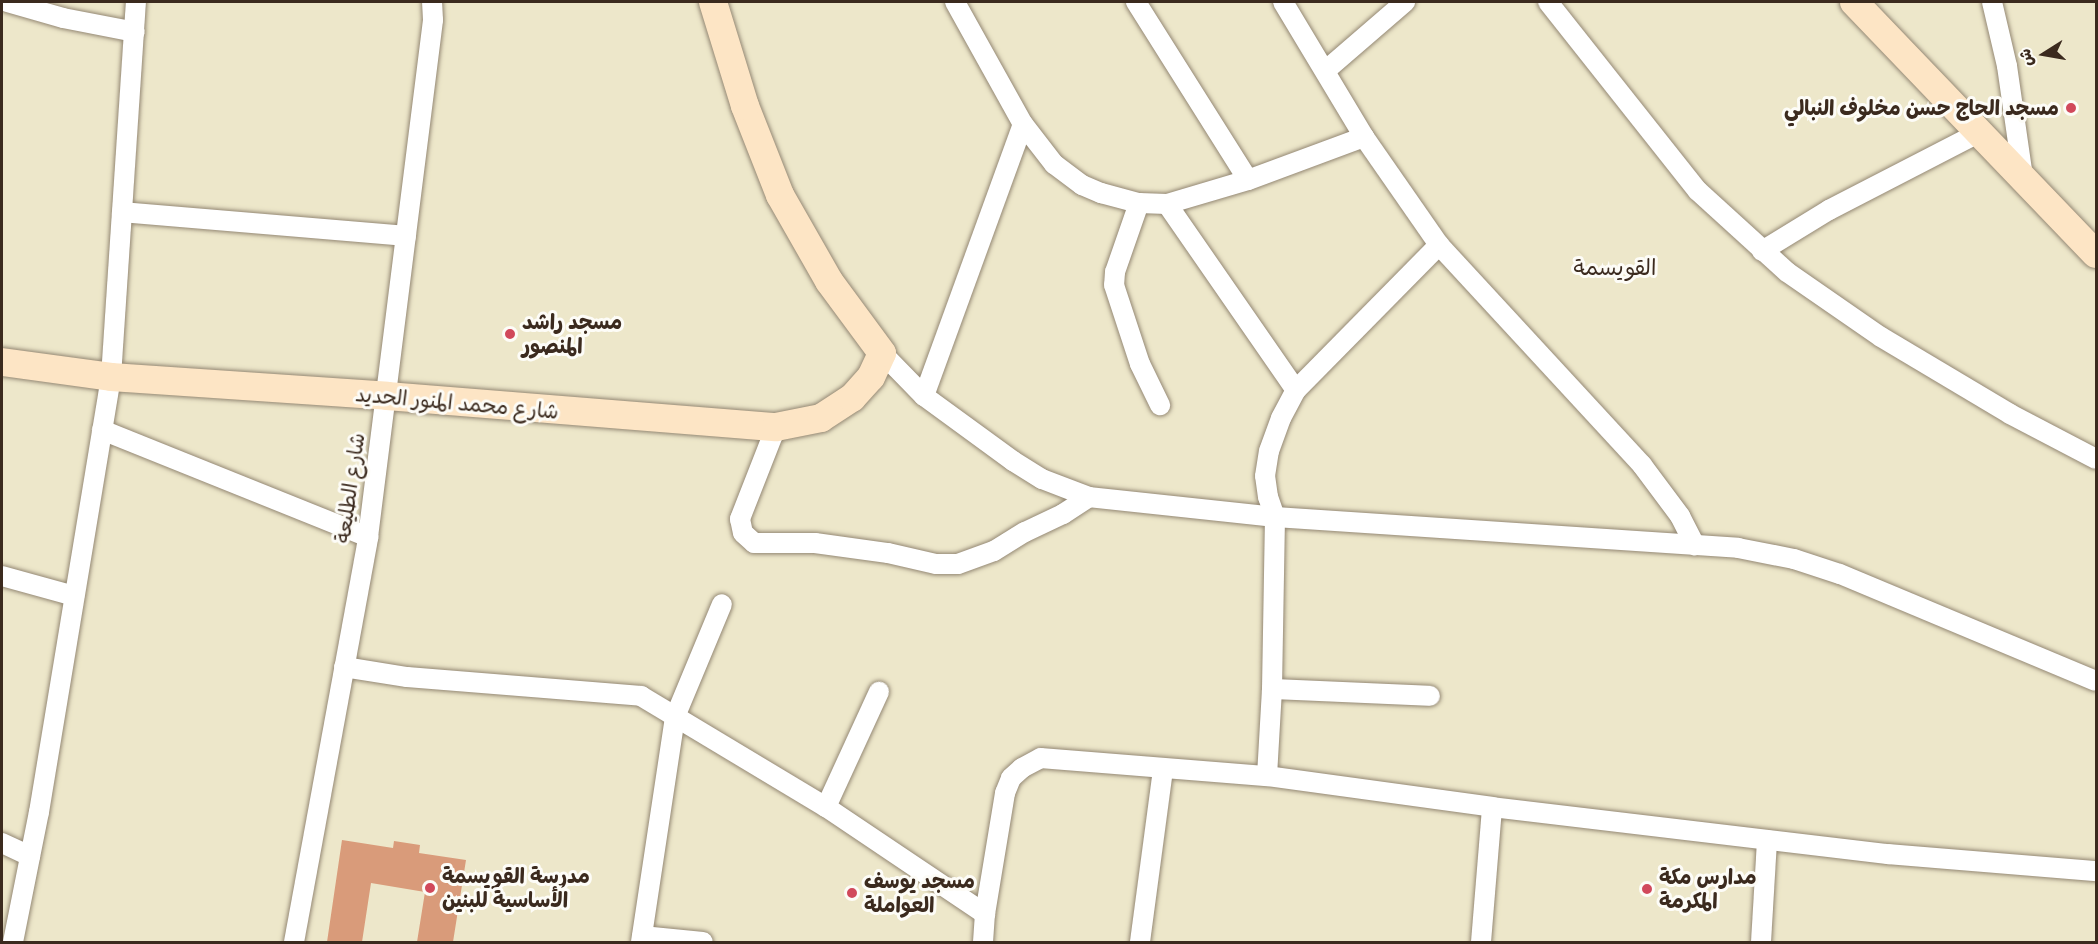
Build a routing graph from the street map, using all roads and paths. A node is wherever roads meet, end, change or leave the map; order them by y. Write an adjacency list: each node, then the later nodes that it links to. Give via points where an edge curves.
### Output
1 (7, 2): 12 (street)
2 (136, 2): 12 (street)
3 (432, 2): 22 (street, شارع الطليعة)
4 (713, 2): 26 (street, via 745,106 780,195 829,281)
5 (956, 2): 14 (street)
6 (1136, 2): 18 (street)
7 (1283, 2): 13 (street)
8 (1406, 2): 13 (street)
9 (1548, 2): 24 (street, via 1698,191)
10 (1854, 2): 15 (street)
11 (1992, 2): 17 (street, via 2007,66)
12 (135, 32): 21 (street)
13 (1325, 71): 16 (street)
14 (1023, 124): 19 (street, via 1054,164 1082,185); 31 (street)
15 (1982, 131): 17 (street); 24 (street, via 1829,210)
16 (1364, 137): 18 (street); 23 (street)
17 (2023, 177): 25 (street)
18 (1248, 180): 20 (street)
19 (1139, 203): 20 (street); 32 (street, via 1114,285 1140,364)
20 (1167, 204): 29 (street)
21 (122, 212): 22 (street); 28 (street)
22 (406, 236): 30 (street, شارع الطليعة)
23 (1439, 245): 29 (street); 39 (street, via 1642,465 1680,516)
24 (1762, 251): 35 (street, via 1881,338 2010,414)
25 (2096, 253)
26 (882, 353): 31 (street); 33 (street, شارع محمد المنور الحديد, via 871,377 852,398 821,418)
27 (3, 366): 28 (street, شارع محمد المنور الحديد)
28 (111, 377): 30 (street, شارع محمد المنور الحديد); 34 (street)
29 (1296, 390): 37 (street, via 1269,451 1265,476)
30 (387, 396): 33 (street, شارع محمد المنور الحديد); 38 (street, شارع الطليعة)
31 (924, 396): 36 (street, via 1042,479)
32 (1160, 405)
33 (776, 427): 36 (street, via 740,519 743,533 754,543 815,543 936,564 958,564 994,551 1064,514)
34 (102, 430): 38 (street); 41 (street)
35 (2097, 459)
36 (1089, 496): 37 (street)
37 (1275, 517): 39 (street); 45 (street)
38 (368, 537): 43 (street, شارع الطليعة)
39 (1695, 545): 44 (street, via 1738,548 1803,562)
40 (2, 576): 41 (street)
41 (74, 596): 55 (street)
42 (722, 604): 48 (street)
43 (344, 668): 48 (street, via 407,677 641,696); 60 (street, شارع الطليعة)
44 (2097, 681)
45 (1272, 689): 47 (street); 50 (street)
46 (879, 692): 51 (street)
47 (1430, 696)
48 (675, 717): 51 (street); 58 (street)
49 (1163, 770): 50 (street); 57 (street, via 1041,758 1022,768 1011,778 1005,793); 63 (street)
50 (1267, 776): 52 (street)
51 (826, 807): 57 (street)
52 (1492, 807): 53 (street); 64 (street)
53 (1767, 840): 56 (street); 65 (street)
54 (2, 843): 55 (street)
55 (30, 856): 59 (street)
56 (2097, 871)
57 (985, 914): 62 (street)
58 (642, 939): 61 (street)
59 (13, 942)
60 (294, 942)
61 (703, 942)
62 (983, 942)
63 (1140, 942)
64 (1481, 942)
65 (1761, 942)

